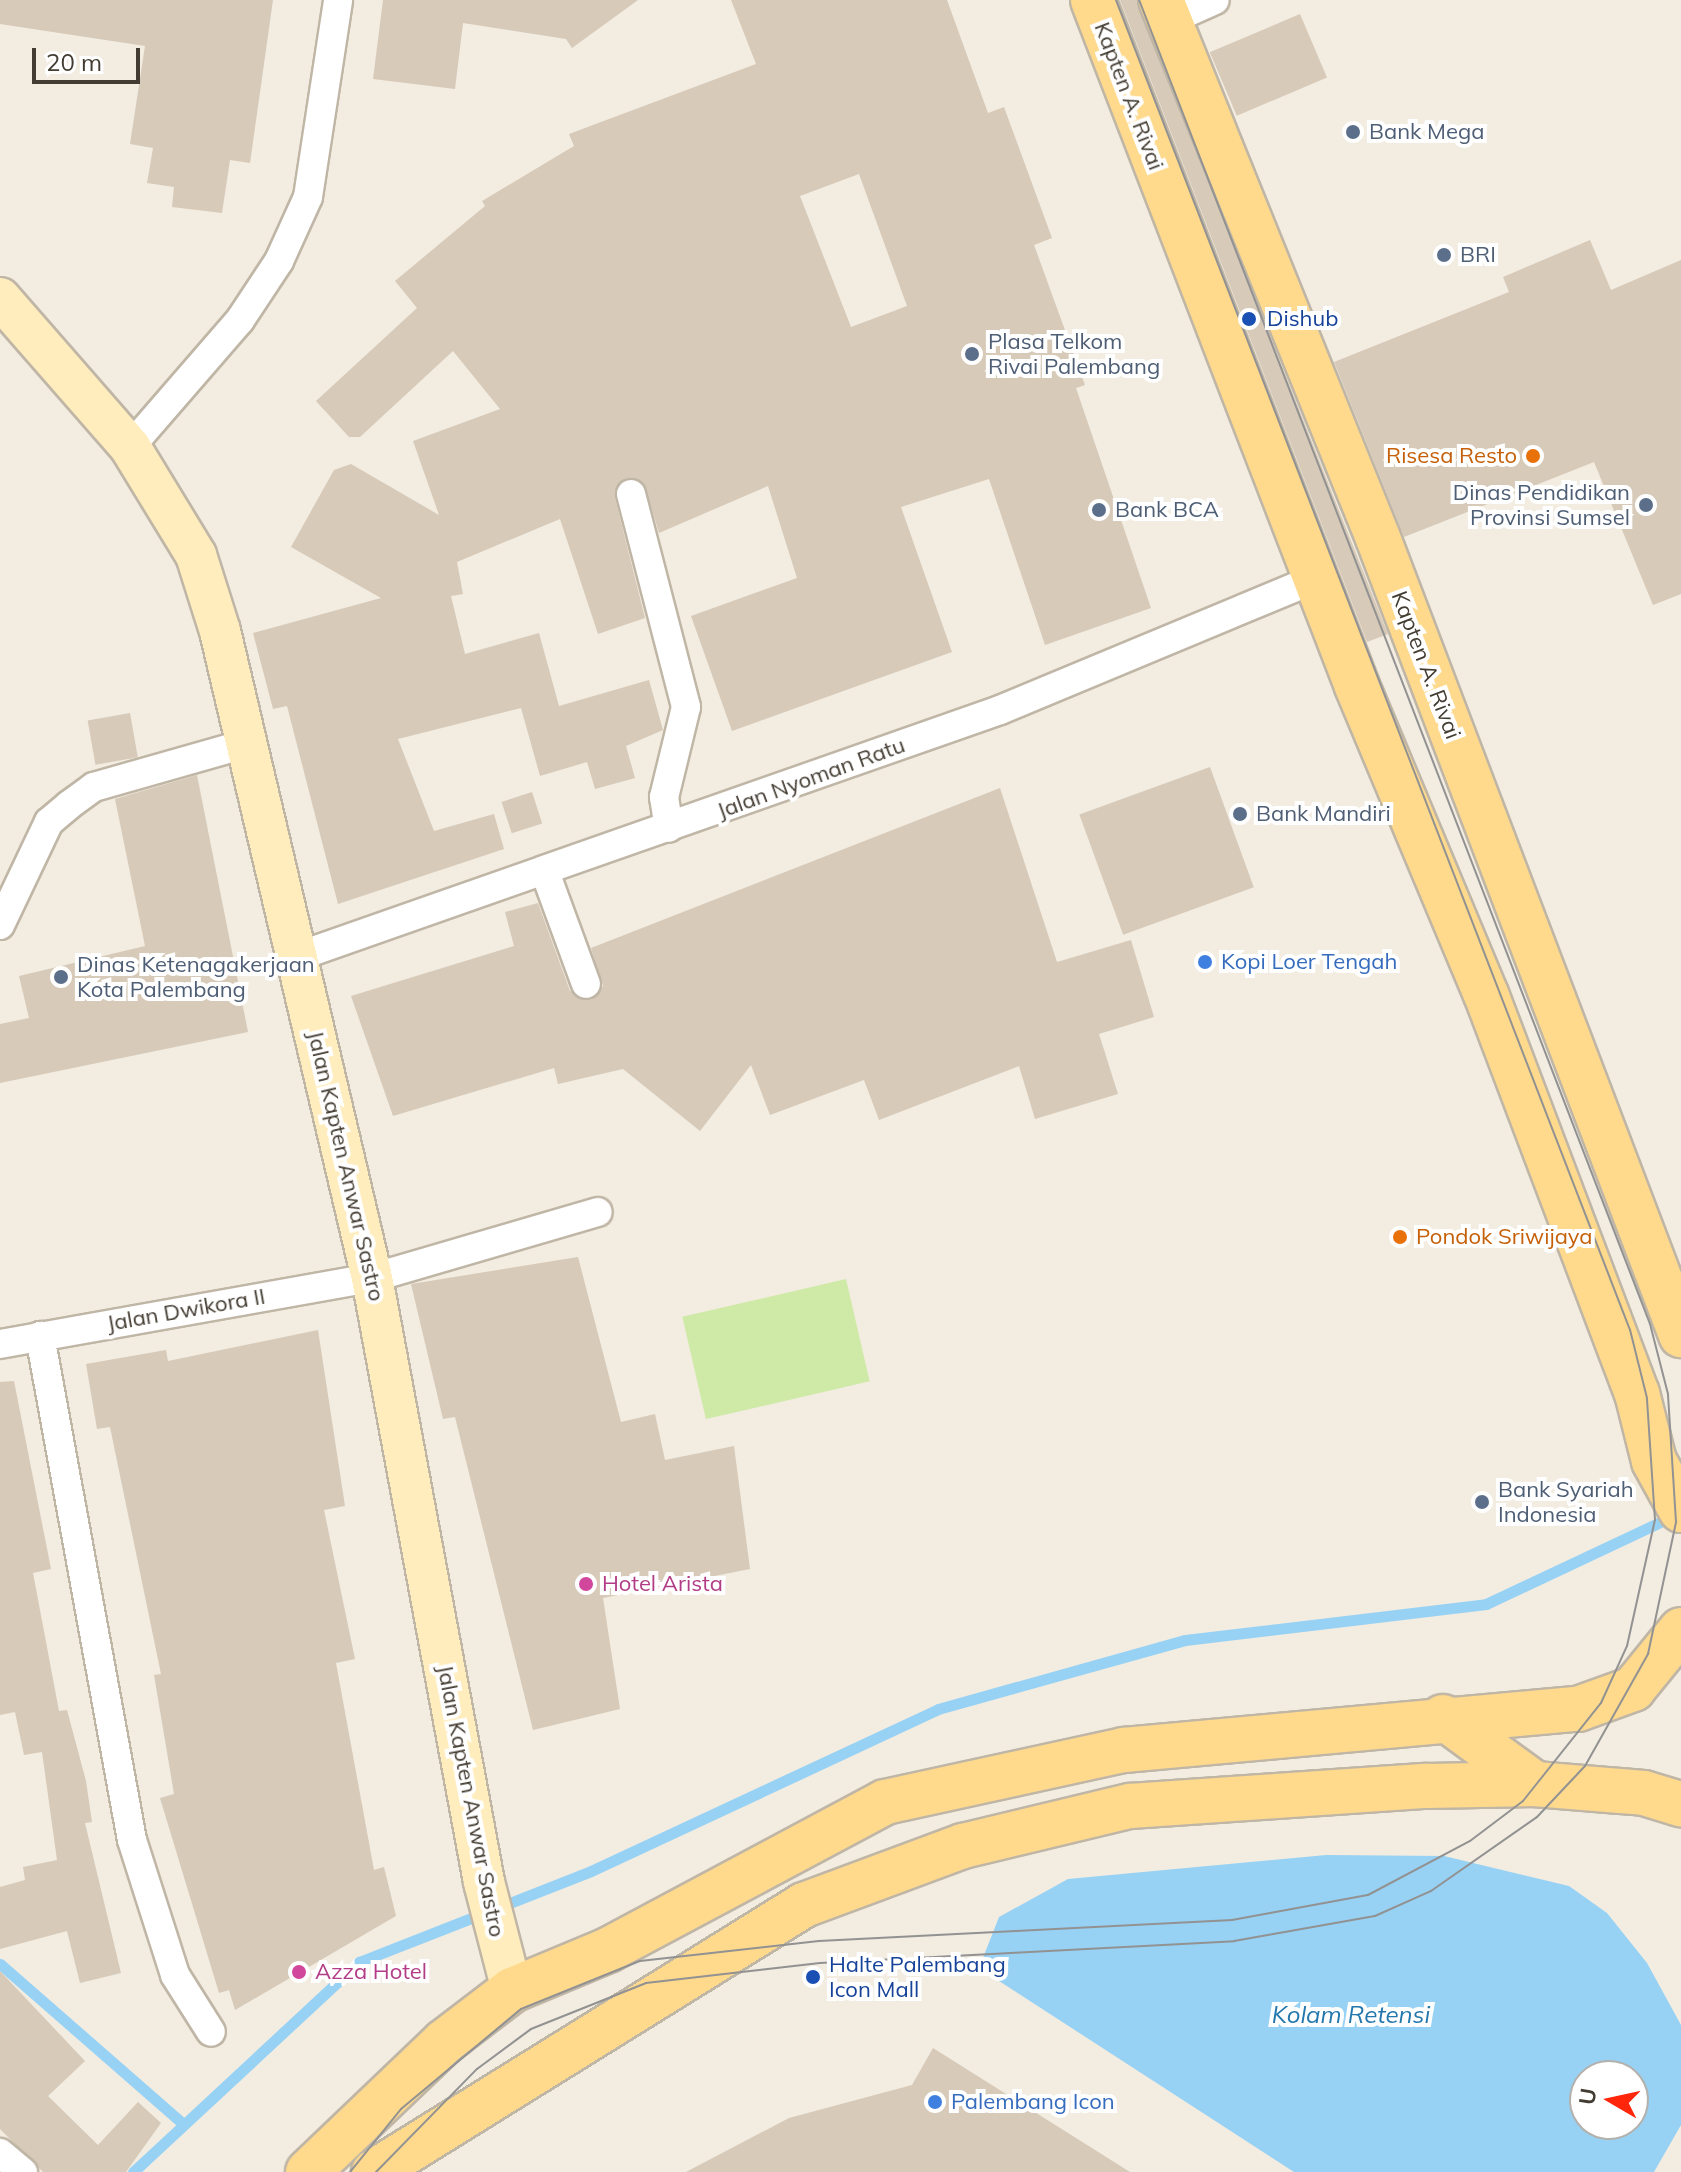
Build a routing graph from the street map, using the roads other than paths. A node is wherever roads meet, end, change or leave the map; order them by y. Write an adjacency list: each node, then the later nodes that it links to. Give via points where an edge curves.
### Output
1 (338, 0): 6 (street, via 308,197 285,248 240,320)
2 (1093, 0): 8 (main road, Kapten A. Rivai)
3 (1215, 0): 4 (street)
4 (1164, 10): 17 (main road, Kapten A. Rivai, via 1378,538)
5 (6, 318): 6 (street, Jalan Kapten Anwar Sastro)
6 (130, 447): 9 (street, Jalan Kapten Anwar Sastro, via 196,555)
7 (631, 494): 10 (street, via 686,707 664,797)
8 (1315, 579): 10 (street, Jalan Nyoman Ratu, via 1000,710); 20 (main road, Kapten A. Rivai, via 1486,994 1637,1393 1654,1461)
9 (252, 742): 12 (street, via 94,787 69,805 49,822); 13 (street, Jalan Kapten Anwar Sastro)
10 (669, 828): 11 (street, Jalan Nyoman Ratu)
11 (545, 872): 13 (street, Jalan Nyoman Ratu); 14 (street)
12 (0, 925)
13 (299, 956): 16 (street, Jalan Kapten Anwar Sastro)
14 (586, 984)
15 (598, 1212): 16 (street, Jalan Dwikora II)
16 (372, 1278): 18 (street, Jalan Dwikora II); 27 (street, Jalan Kapten Anwar Sastro, via 484,1882)
17 (1681, 1335)
18 (40, 1336): 19 (street, Jalan Dwikora II); 28 (street, via 132,1840 175,1975)
19 (0, 1344)
20 (1680, 1507)
21 (1681, 1630): 22 (main road, via 1633,1689 1578,1709)
22 (1443, 1717): 23 (main road); 24 (main road)
23 (1124, 1750): 26 (main road, via 1067,1792); 27 (main road, via 885,1802 608,1950)
24 (1535, 1784): 25 (main road, via 1644,1793); 26 (main road, via 1130,1806)
25 (1681, 1804)
26 (963, 1846): 32 (main road, via 804,1905)
27 (508, 1974): 31 (main road)
28 (211, 2032)
29 (0, 2153): 30 (street)
30 (23, 2172)
31 (308, 2172)
32 (374, 2172)

